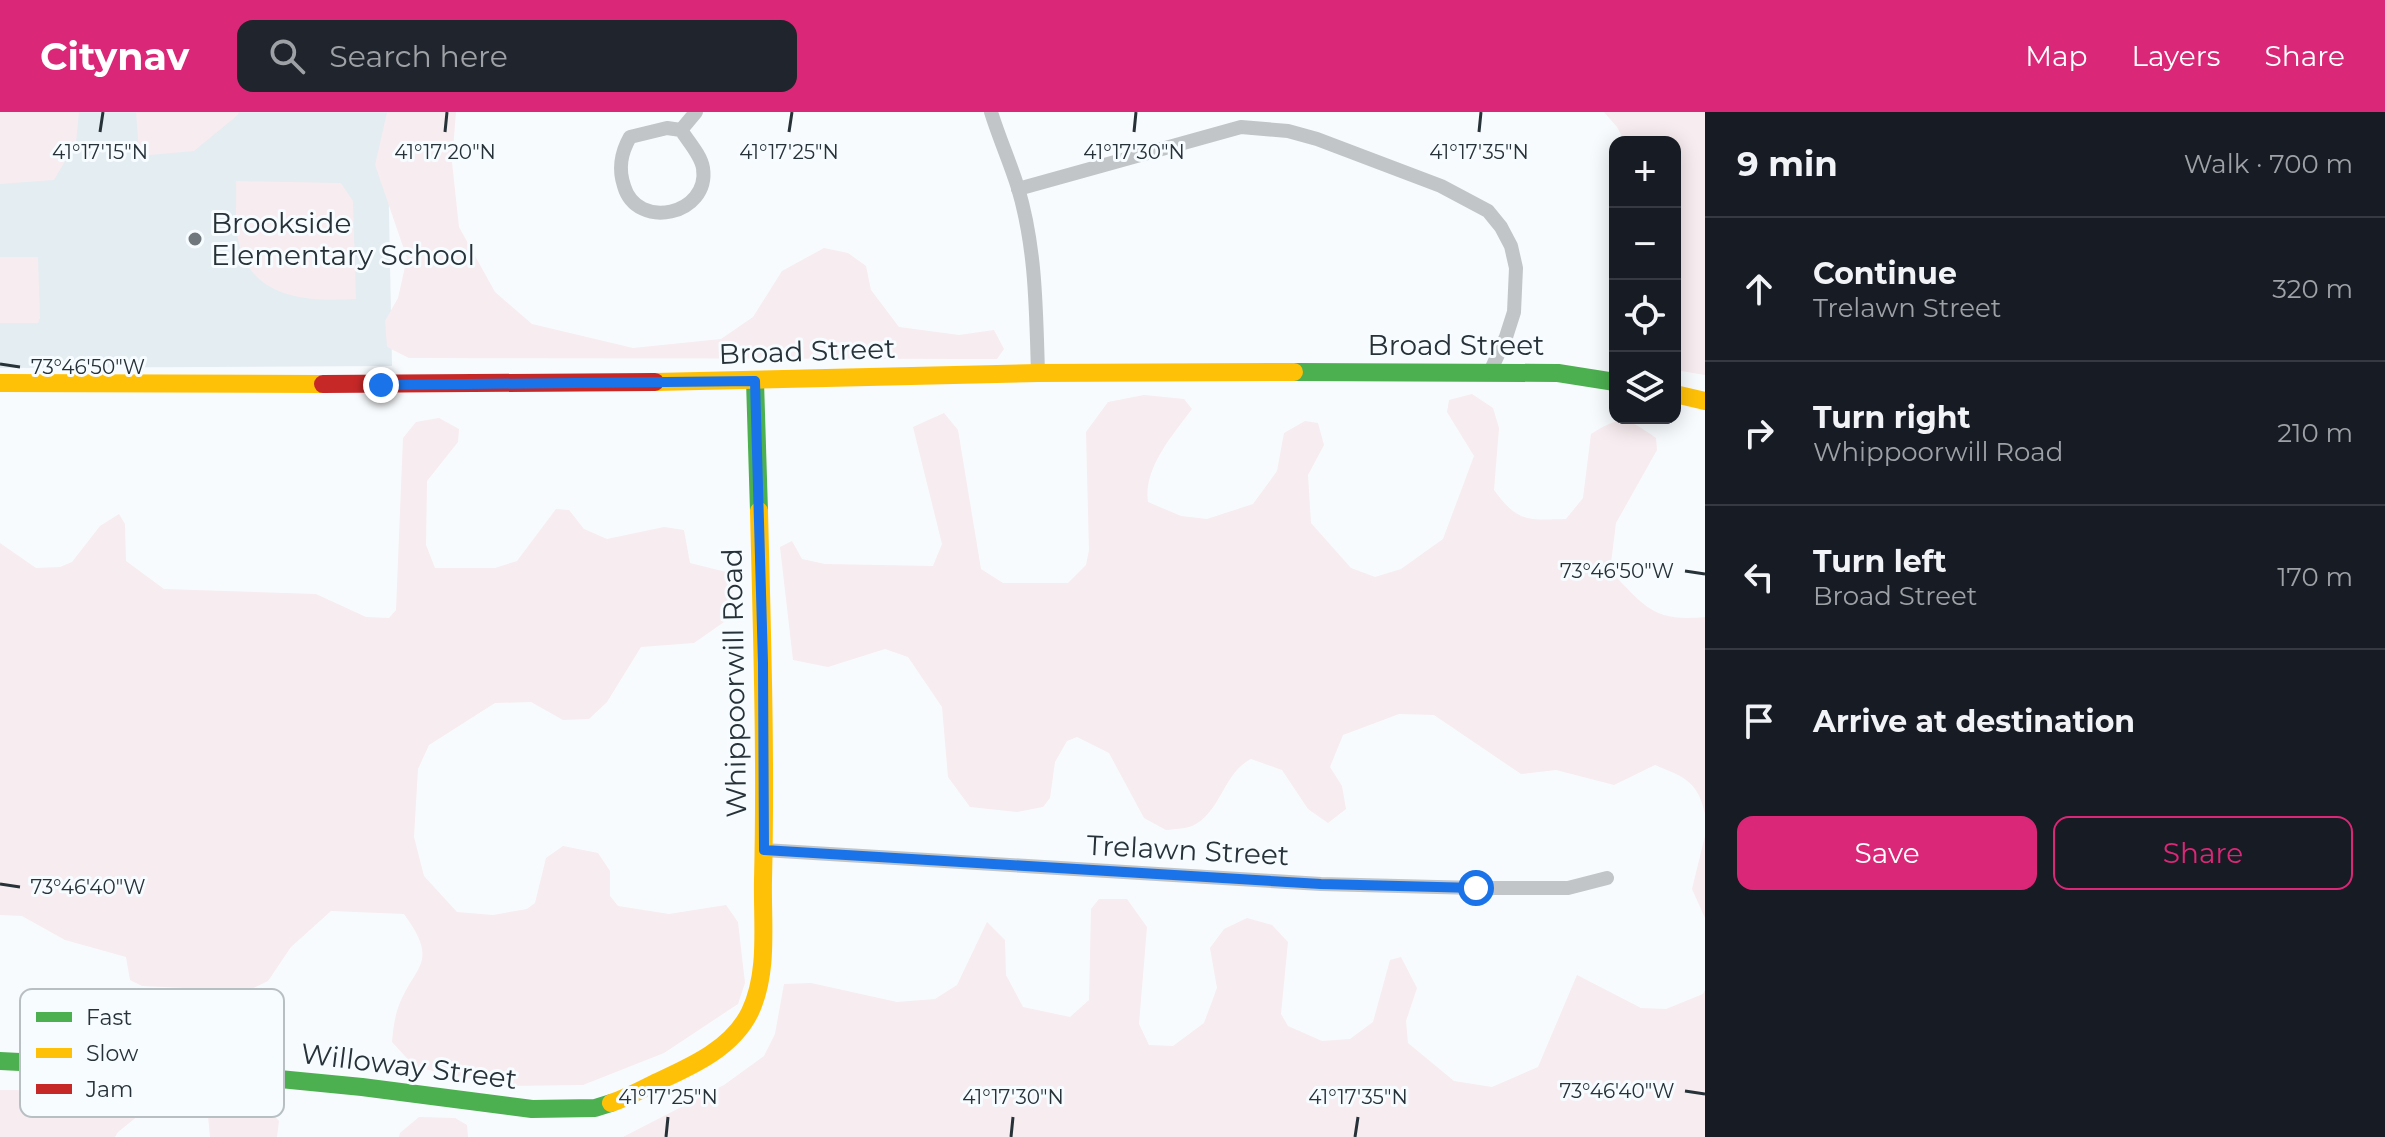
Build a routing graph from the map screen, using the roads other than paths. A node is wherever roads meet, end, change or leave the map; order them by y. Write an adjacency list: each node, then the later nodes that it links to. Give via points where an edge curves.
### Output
1 (696, 112): 3 (street)
2 (991, 112): 4 (street)
3 (681, 130): 3 (street, via 630,137 620,163 626,193 635,206 674,211 696,196 702,182 701,160)
4 (1018, 189): 5 (street, via 1241,127 1317,139 1441,186 1488,211 1506,237 1516,268 1514,312); 6 (street, via 1036,289)
5 (1490, 372): 6 (street, Broad Street); 8 (street, Broad Street, via 1558,373)
6 (1038, 373): 7 (street, Broad Street)
7 (755, 381): 9 (street, Broad Street); 12 (street, Whippoorwill Road)
8 (1609, 381)
9 (0, 383)
10 (1681, 395): 11 (street)
11 (1705, 401)
12 (764, 850): 13 (street, Trelawn Street, via 1321,884 1568,888); 14 (street, Whippoorwill Road)
13 (1607, 878)
14 (761, 983): 17 (street, Willoway Street, via 735,1033 700,1062 595,1108 532,1109)
15 (0, 1061): 16 (street, Willoway Street)
16 (20, 1062)
17 (284, 1079)

